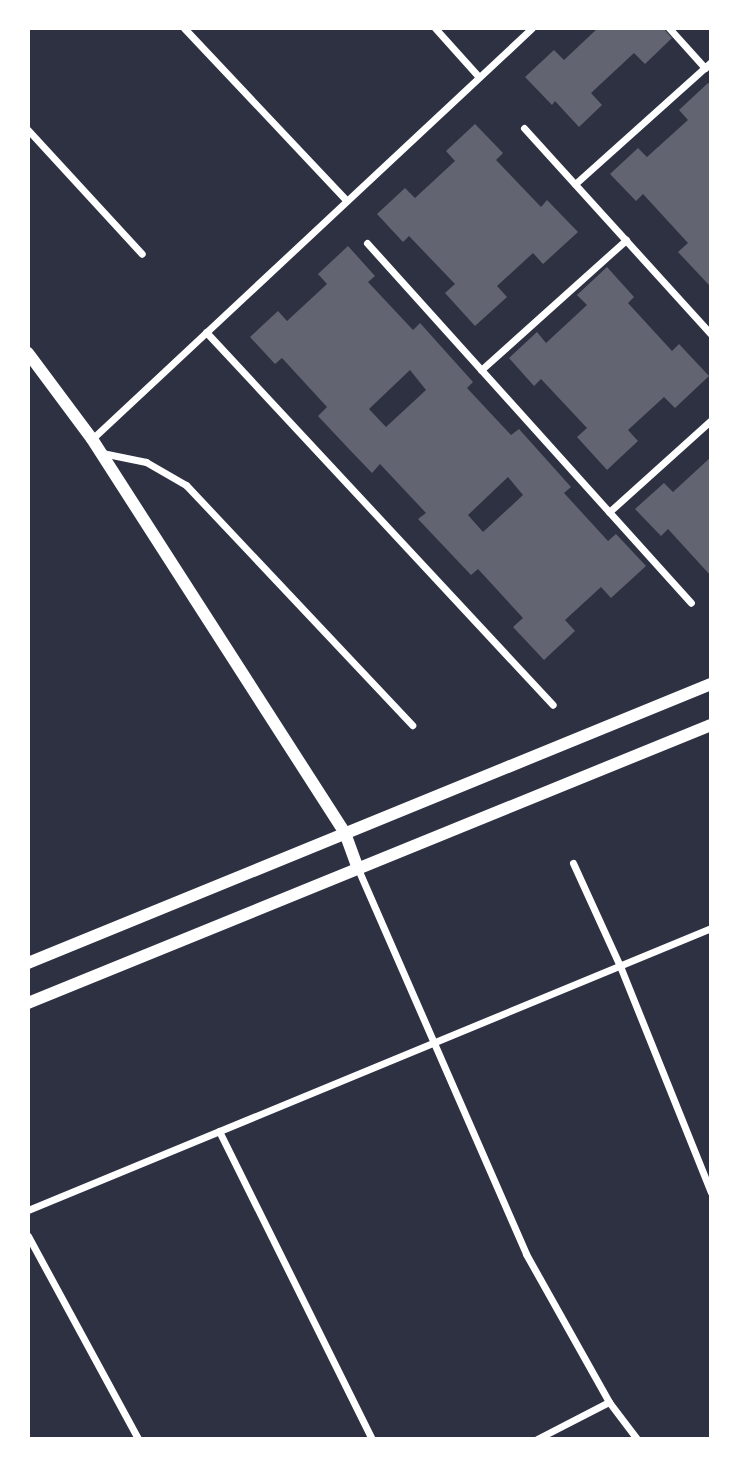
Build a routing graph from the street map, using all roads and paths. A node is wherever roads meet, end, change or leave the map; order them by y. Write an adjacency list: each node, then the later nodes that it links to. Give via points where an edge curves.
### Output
1 (184, 28): 10 (street)
2 (435, 28): 6 (street)
3 (532, 28): 6 (street)
4 (669, 28): 5 (street)
5 (708, 65): 9 (street)
6 (478, 76): 10 (street)
7 (524, 128): 9 (street)
8 (28, 130): 13 (street)
9 (575, 184): 11 (street)
10 (346, 200): 14 (street)
11 (626, 240): 15 (street); 17 (street)
12 (367, 243): 17 (street)
13 (142, 254)
14 (206, 332): 19 (street); 24 (street)
15 (711, 334)
16 (28, 353): 19 (street)
17 (481, 370): 21 (street)
18 (711, 420): 21 (street)
19 (92, 439): 20 (street)
20 (101, 453): 25 (street, via 146,461 186,485); 27 (street)
21 (609, 512): 22 (street)
22 (691, 603)
23 (711, 684): 27 (street)
24 (552, 705)
25 (412, 725)
26 (711, 725): 29 (street)
27 (345, 833): 29 (street); 31 (street)
28 (573, 863): 32 (street)
29 (358, 869): 33 (street); 34 (street)
30 (711, 928): 32 (street)
31 (28, 963)
32 (620, 966): 34 (street); 36 (street)
33 (28, 1003)
34 (433, 1043): 35 (street); 39 (street, via 526,1254)
35 (219, 1131): 37 (street); 41 (street)
36 (711, 1192)
37 (28, 1210)
38 (28, 1236): 40 (street)
39 (609, 1402): 42 (street); 43 (street)
40 (138, 1439)
41 (372, 1439)
42 (537, 1439)
43 (637, 1439)

